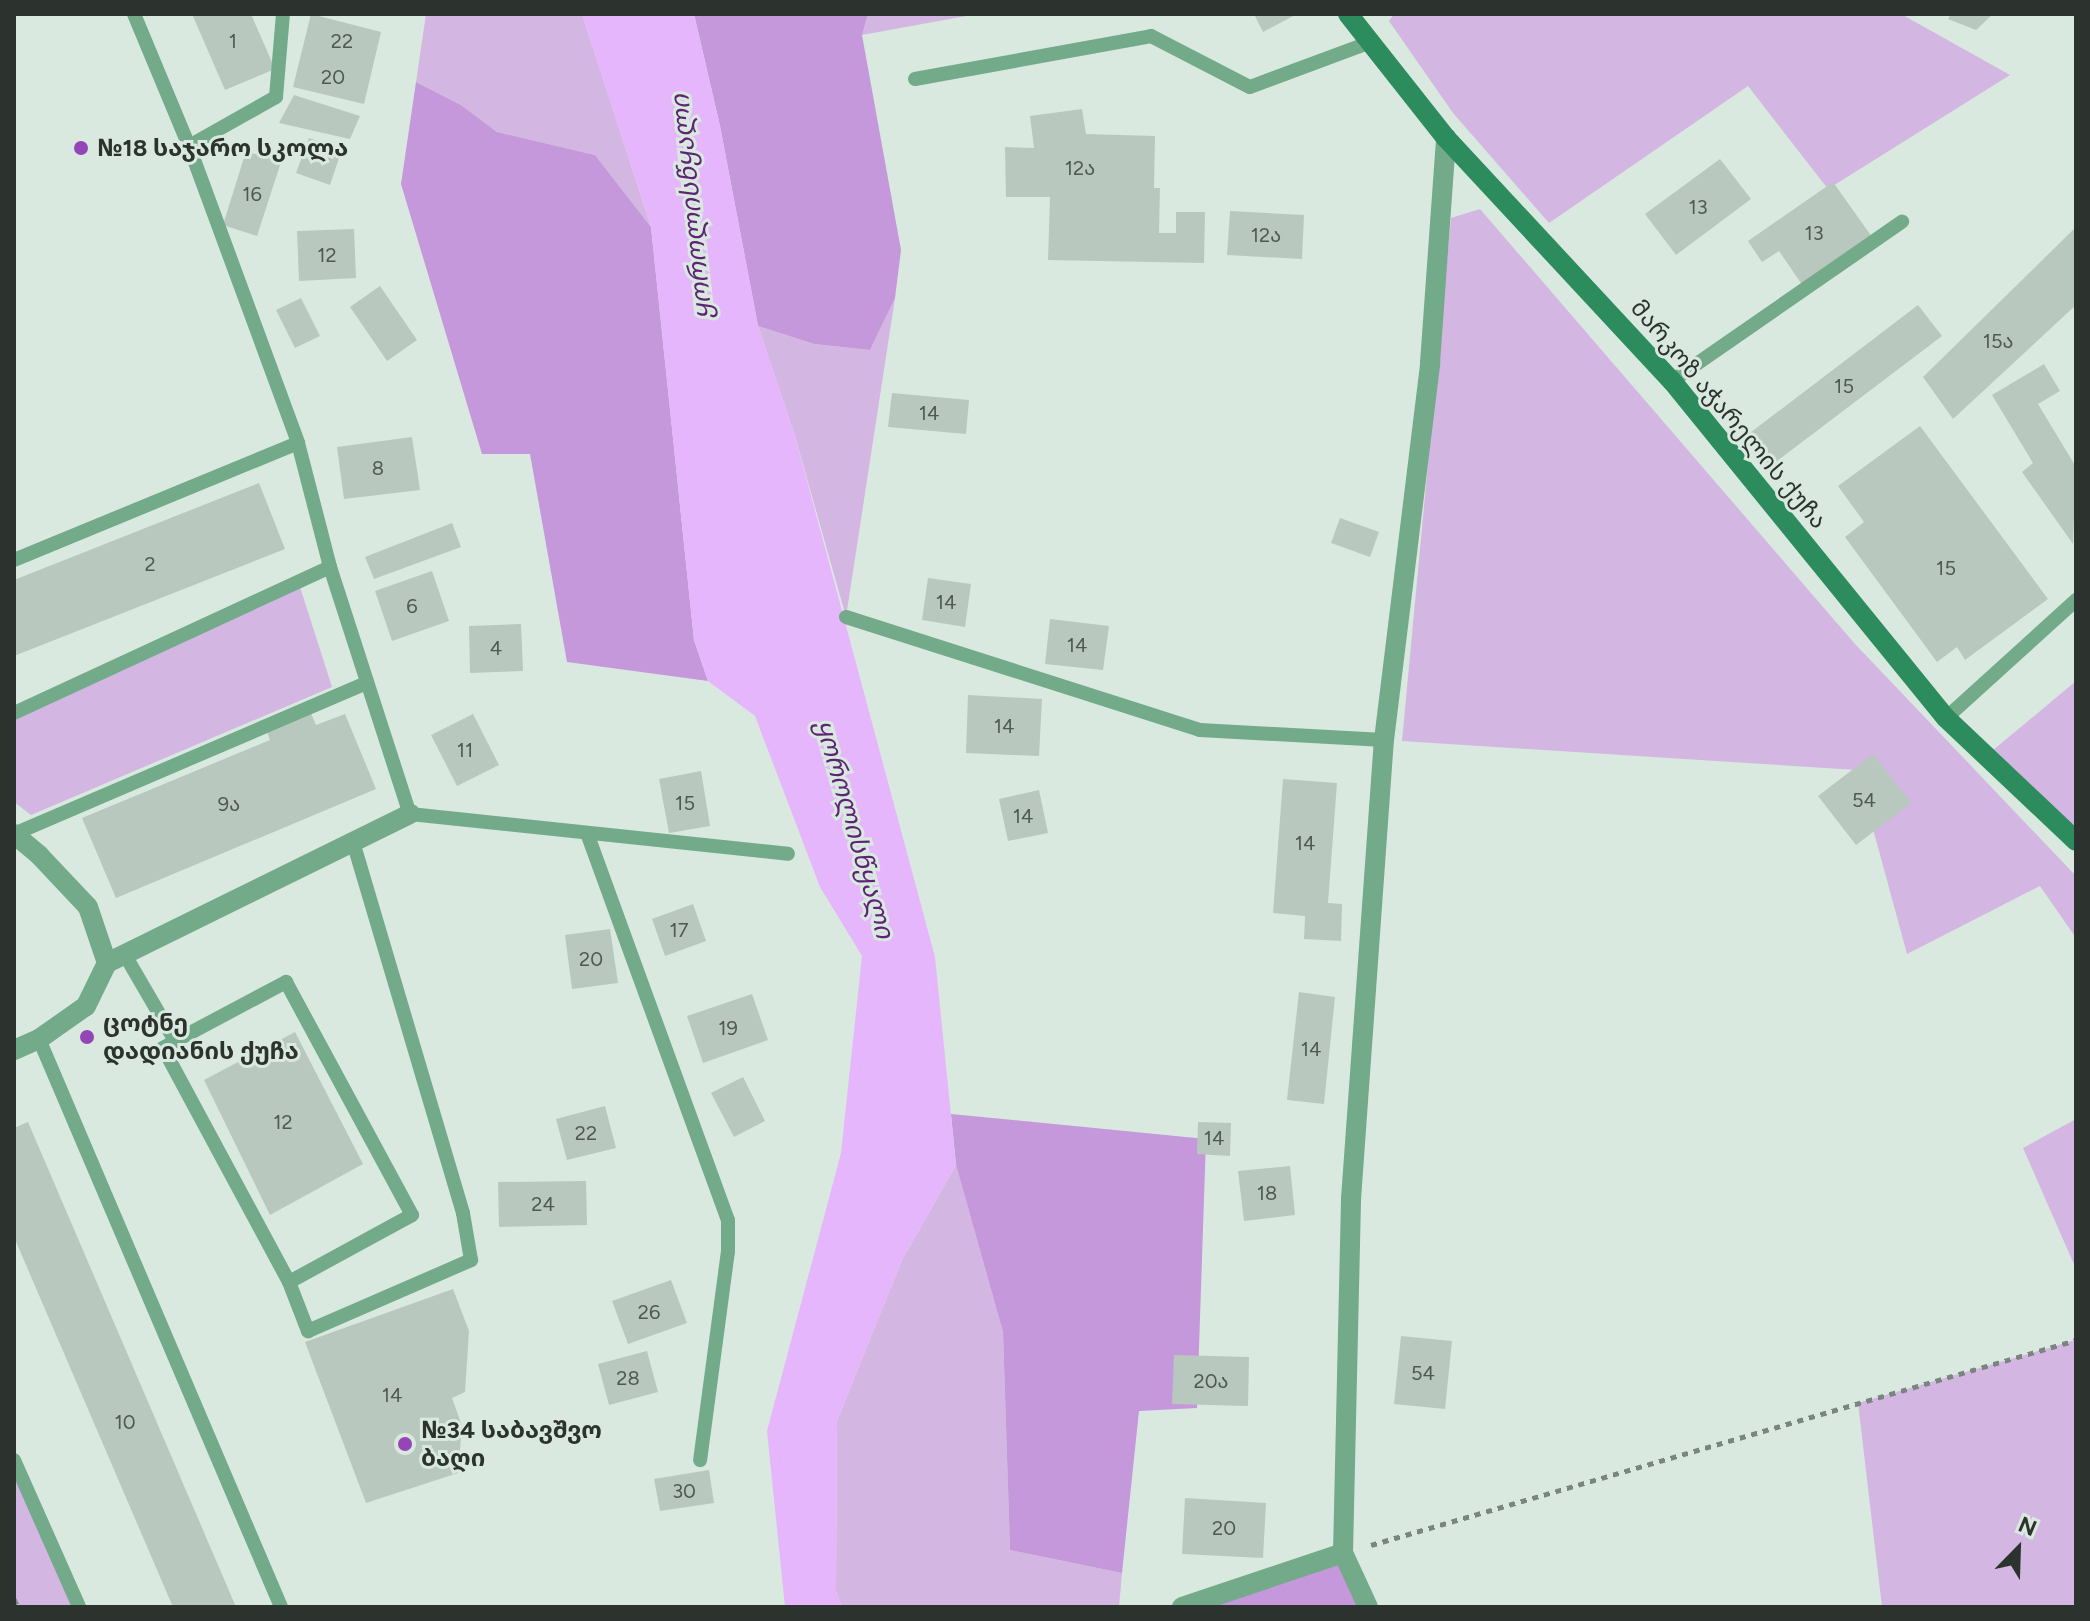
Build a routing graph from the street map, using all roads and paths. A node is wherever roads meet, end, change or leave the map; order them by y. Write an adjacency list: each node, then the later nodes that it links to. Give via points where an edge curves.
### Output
1 (134, 14): 7 (lane)
2 (283, 14): 7 (lane, via 276,97)
3 (1348, 14): 4 (street, მარკოზ აჭარელის ქუჩა)
4 (1371, 42): 5 (lane, via 1250,87 1151,36); 6 (street, მარკოზ აჭარელის ქუჩა)
5 (915, 79)
6 (1446, 138): 9 (street, მარკოზ აჭარელის ქუჩა); 18 (street, via 1430,363)
7 (189, 146): 10 (lane)
8 (1902, 222): 9 (lane)
9 (1672, 381): 17 (street, მარკოზ აჭარელის ქუჩა)
10 (298, 443): 11 (lane); 12 (lane)
11 (14, 560)
12 (330, 567): 15 (lane); 16 (lane)
13 (2076, 600): 17 (lane)
14 (846, 617): 18 (lane, via 1200,730)
15 (367, 683): 19 (lane); 21 (lane)
16 (14, 713)
17 (1946, 718): 22 (street, მარკოზ აჭარელის ქუჩა)
18 (1384, 740): 33 (street, via 1351,1199)
19 (410, 814): 20 (lane); 23 (street)
20 (587, 833): 24 (lane); 32 (lane, via 728,1220)
21 (14, 834): 25 (street, via 88,907)
22 (2076, 841)
23 (353, 842): 25 (street); 29 (lane, via 463,1213 471,1260 308,1331)
24 (788, 854)
25 (116, 959): 26 (street, via 86,1006); 27 (lane)
26 (39, 1039): 28 (street); 37 (lane)
27 (175, 1041): 29 (lane, via 163,1048); 29 (lane, via 286,982 412,1215)
28 (14, 1050)
29 (289, 1282)
30 (2076, 1340): 33 (path)
31 (14, 1460): 36 (lane)
32 (700, 1460)
33 (1343, 1553): 38 (street); 39 (street)
34 (14, 1599): 35 (path)
35 (18, 1607)
36 (79, 1607)
37 (281, 1607)
38 (1182, 1607)
39 (1368, 1607)

